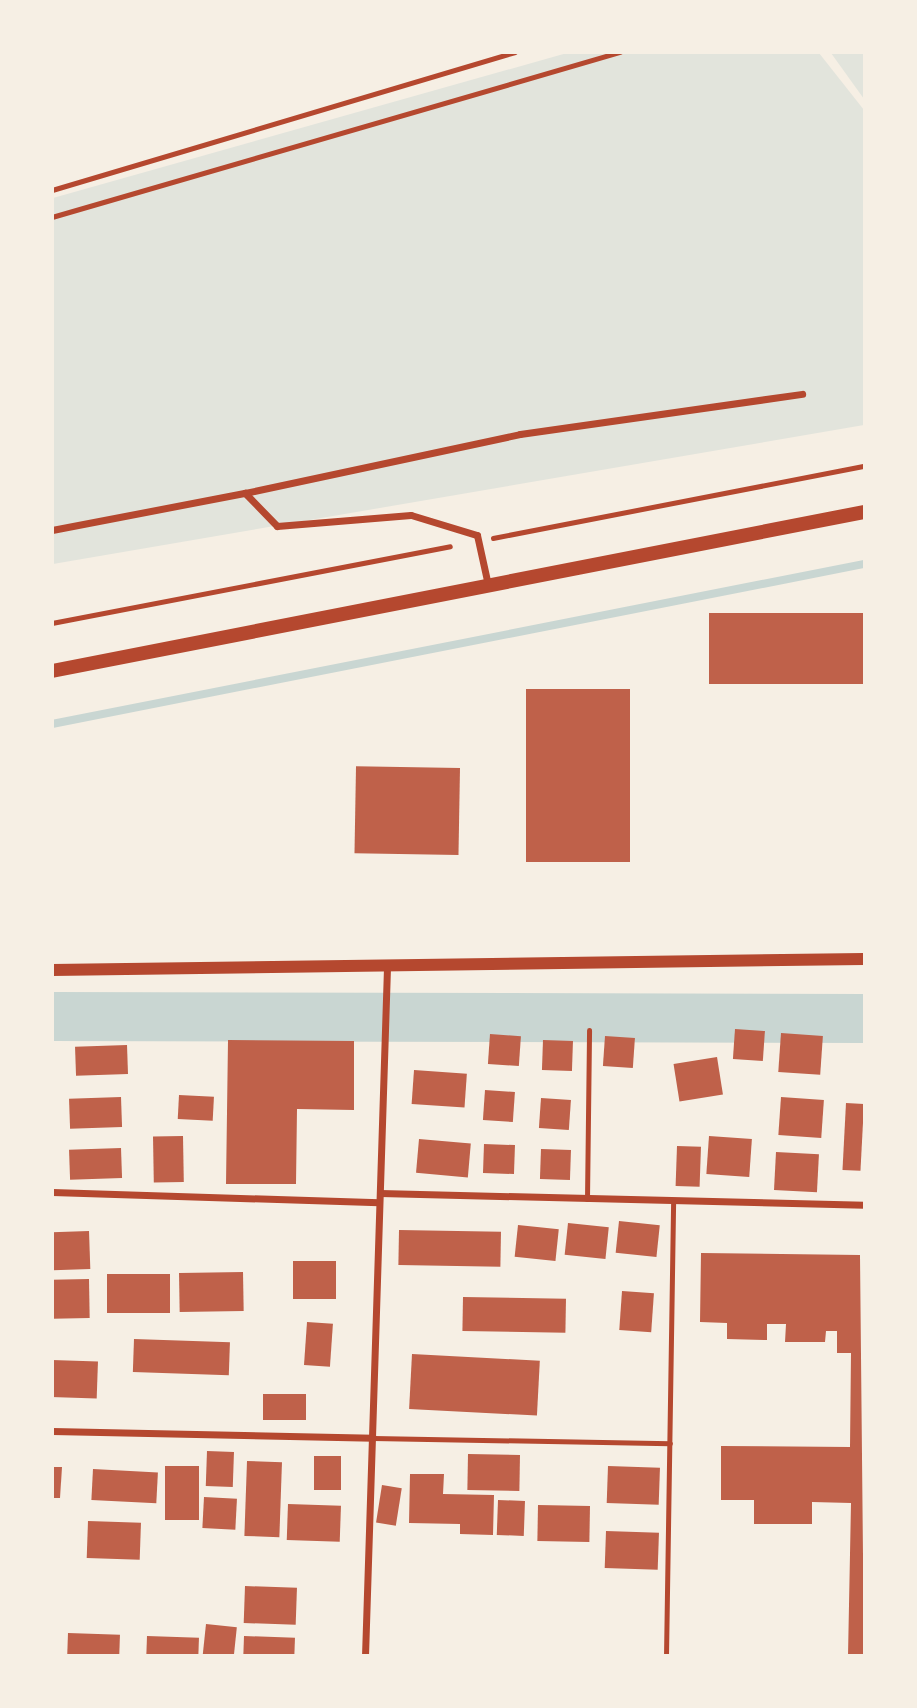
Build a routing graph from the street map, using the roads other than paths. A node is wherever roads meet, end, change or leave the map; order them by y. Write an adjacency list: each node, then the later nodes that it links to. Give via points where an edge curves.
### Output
1 (515, 52): 2 (lane)
2 (52, 190)
3 (802, 394): 4 (street, via 520,434)
4 (245, 493): 6 (street); 7 (street, via 277,526 411,515 477,536)
5 (864, 512): 7 (main road)
6 (52, 530)
7 (488, 585): 8 (main road)
8 (52, 671)
9 (864, 959): 10 (street)
10 (387, 965): 11 (street); 14 (street)
11 (52, 970)
12 (589, 1030): 15 (lane)
13 (52, 1192): 17 (street)
14 (380, 1193): 15 (street); 17 (street)
15 (587, 1199): 16 (street)
16 (673, 1201): 18 (street); 21 (lane)
17 (379, 1202): 20 (street)
18 (864, 1205)
19 (52, 1431): 20 (street)
20 (373, 1438): 21 (lane); 22 (street)
21 (670, 1443): 23 (lane)
22 (365, 1656)
23 (666, 1656)

